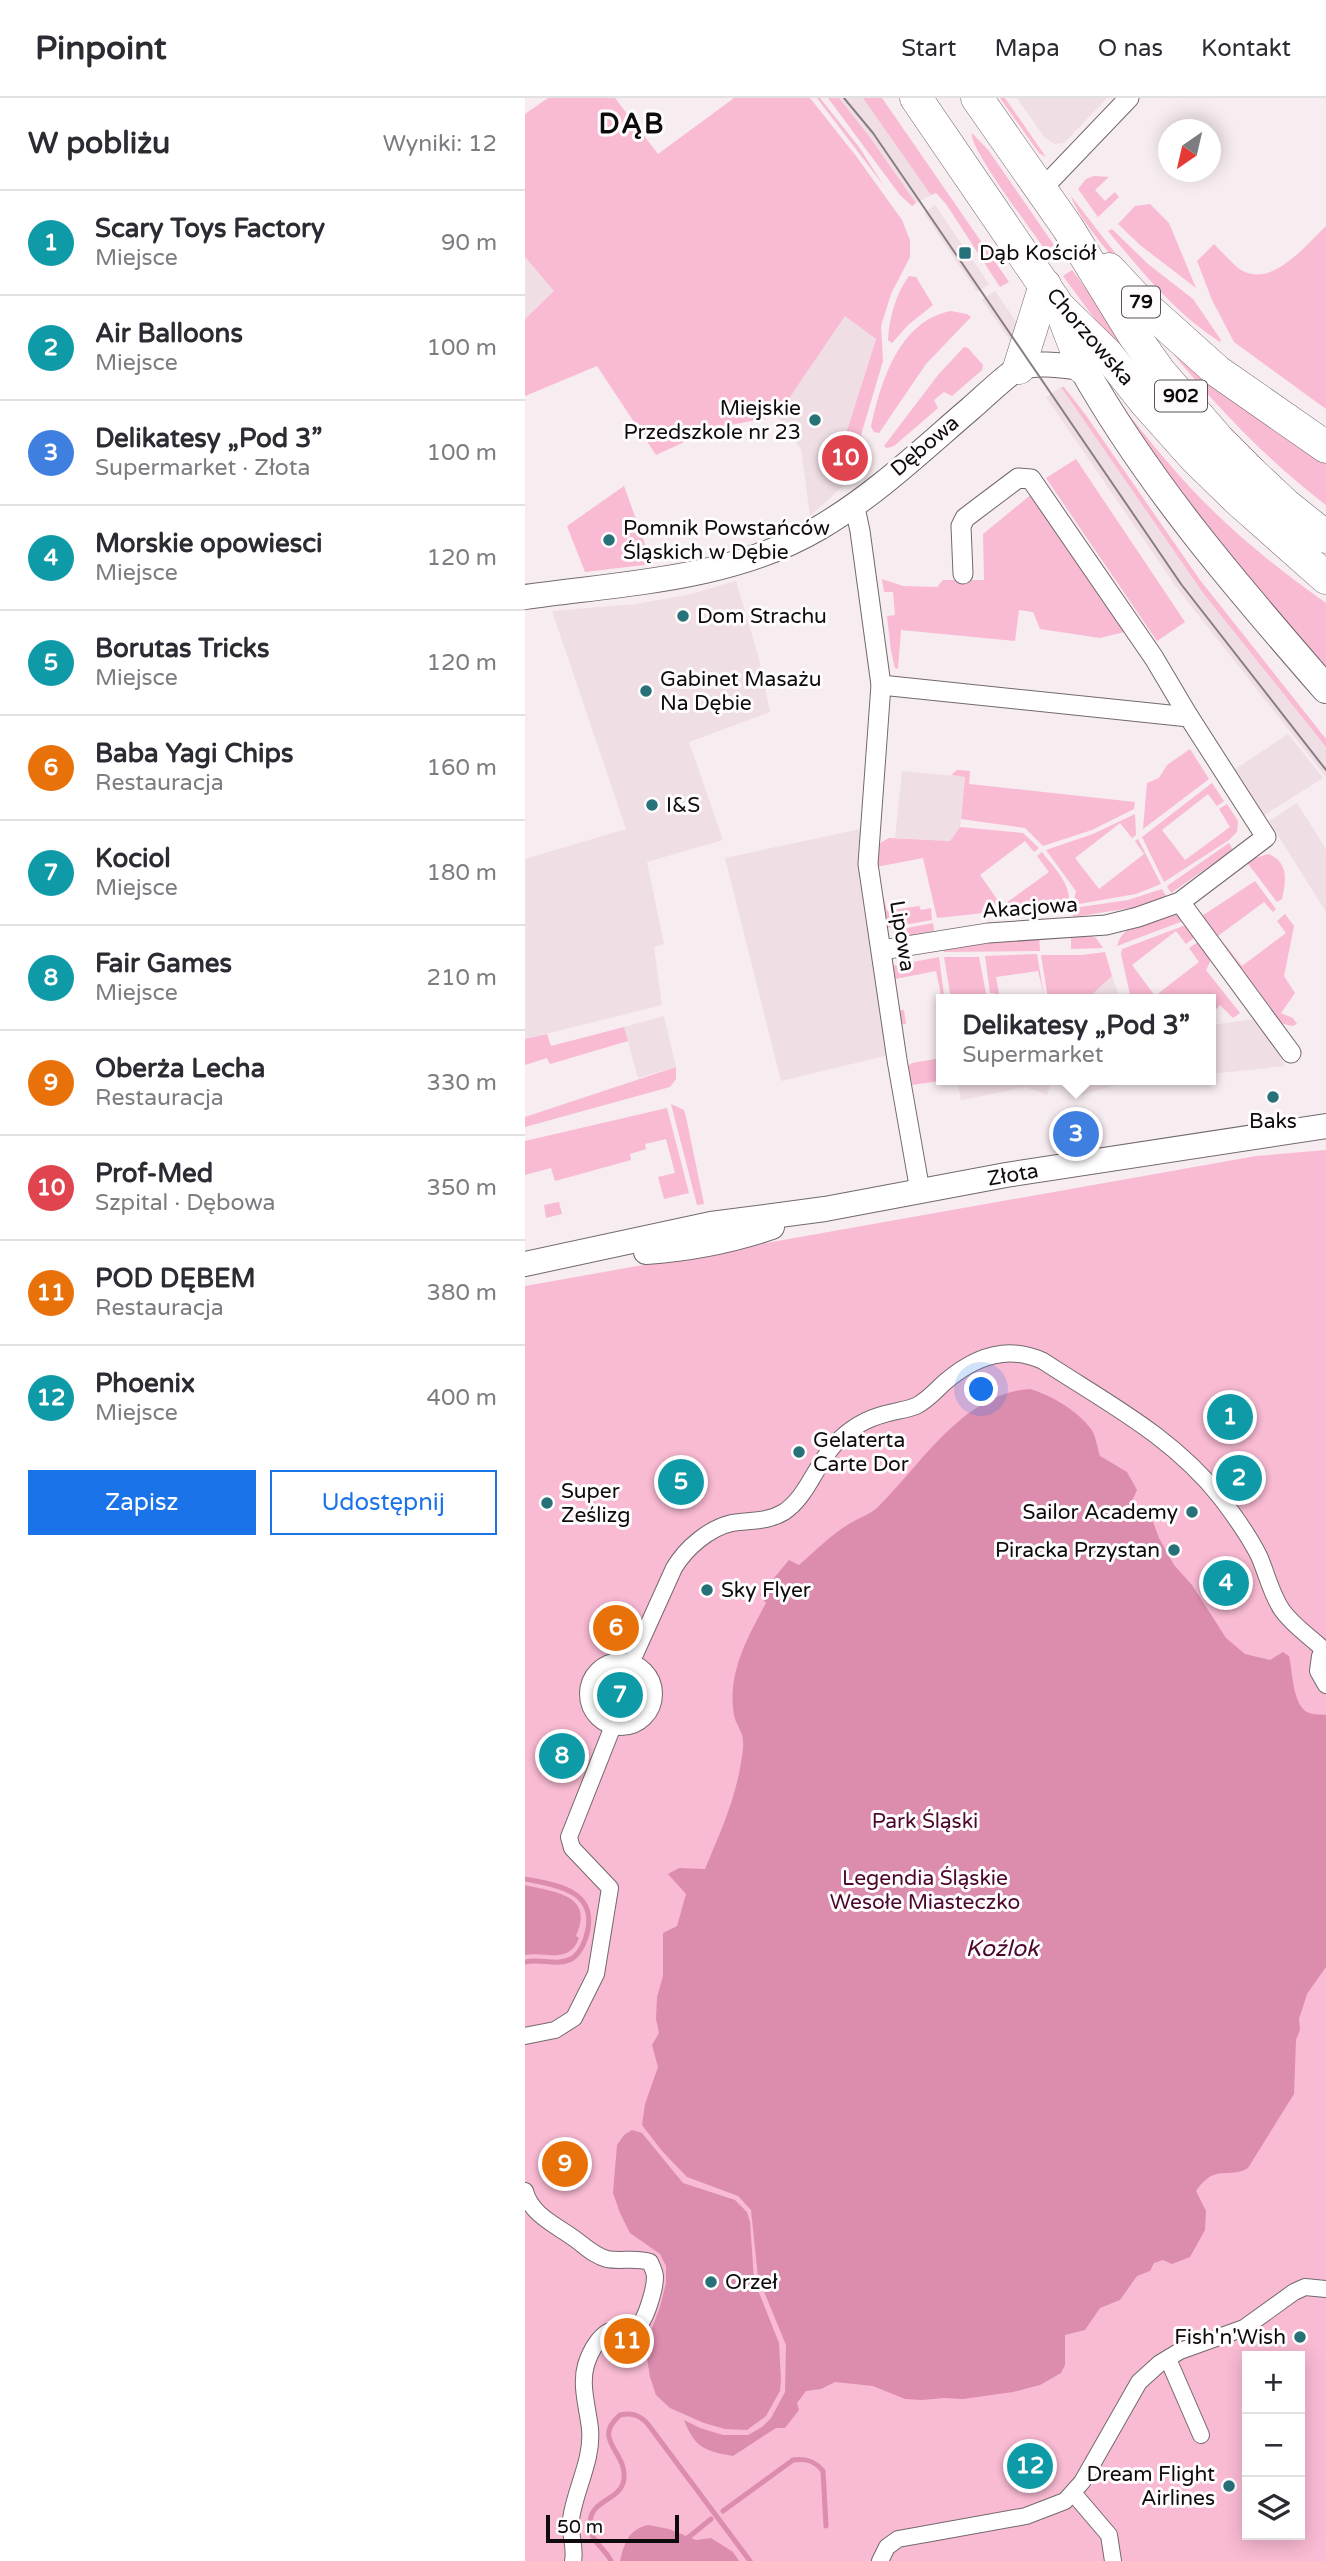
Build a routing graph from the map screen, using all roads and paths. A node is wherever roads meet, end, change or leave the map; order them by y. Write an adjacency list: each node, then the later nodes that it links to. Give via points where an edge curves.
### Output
1 (916, 98): 6 (main road, Chorzowska)
2 (977, 98): 4 (main road, Chorzowska / 79)
3 (1129, 98): 4 (street)
4 (1041, 190): 5 (main road, Chorzowska / 79)
5 (1068, 228): 9 (main road, 79, via 1199,355); 11 (main road, Chorzowska / 902, via 1160,372 1252,473)
6 (1052, 296): 7 (main road); 8 (main road); 13 (main road, Chorzowska / 902, via 1195,458)
7 (1019, 368): 8 (street); 10 (street, Dębowa)
8 (1083, 368): 16 (main road, Chorzowska, via 1180,513)
9 (1326, 447)
10 (854, 503): 14 (street, Dębowa, via 800,539 735,563 698,573); 15 (street, Lipowa)
11 (1326, 537)
12 (963, 574): 17 (street, via 961,526 984,502 1019,478 1031,479)
13 (1326, 578)
14 (525, 597)
15 (881, 685): 17 (street); 19 (street, Lipowa, via 868,864)
16 (1326, 688)
17 (1189, 717): 18 (street, Akacjowa, via 1266,837)
18 (1180, 902): 19 (street, Akacjowa, via 1106,925 988,933); 20 (street)
19 (882, 950): 22 (street, Lipowa)
20 (1291, 1053)
21 (1326, 1126): 22 (street, Złota)
22 (920, 1191): 23 (street, Złota, via 711,1224)
23 (527, 1264)
24 (1326, 1650): 25 (street, via 1283,1611 1258,1554 1234,1517 1185,1460 1155,1432 1043,1361 1012,1352 973,1363 913,1407 858,1424 835,1444 794,1505 782,1514 731,1523 701,1539 674,1568); 26 (street, via 1318,1671)
25 (632, 1661): 27 (street, via 652,1680 654,1701 643,1719); 27 (street, via 605,1664 590,1680 589,1703 602,1721)
26 (1326, 1685)
27 (613, 1726): 28 (street, via 569,1837 572,1848 610,1888 596,1974 566,2025)
28 (525, 2036)
29 (525, 2193): 30 (street); 35 (street, via 545,2220 595,2255 650,2262 655,2274 644,2319 637,2327 608,2332 586,2363 590,2448 570,2522)
30 (525, 2216)
31 (1326, 2289): 32 (street, via 1305,2287 1244,2328)
32 (1168, 2359): 33 (street); 34 (street, via 1139,2382)
33 (1201, 2435)
34 (1074, 2494): 36 (street, via 1033,2514 898,2539); 37 (street, via 1109,2535)
35 (573, 2561)
36 (880, 2561)
37 (1112, 2561)

